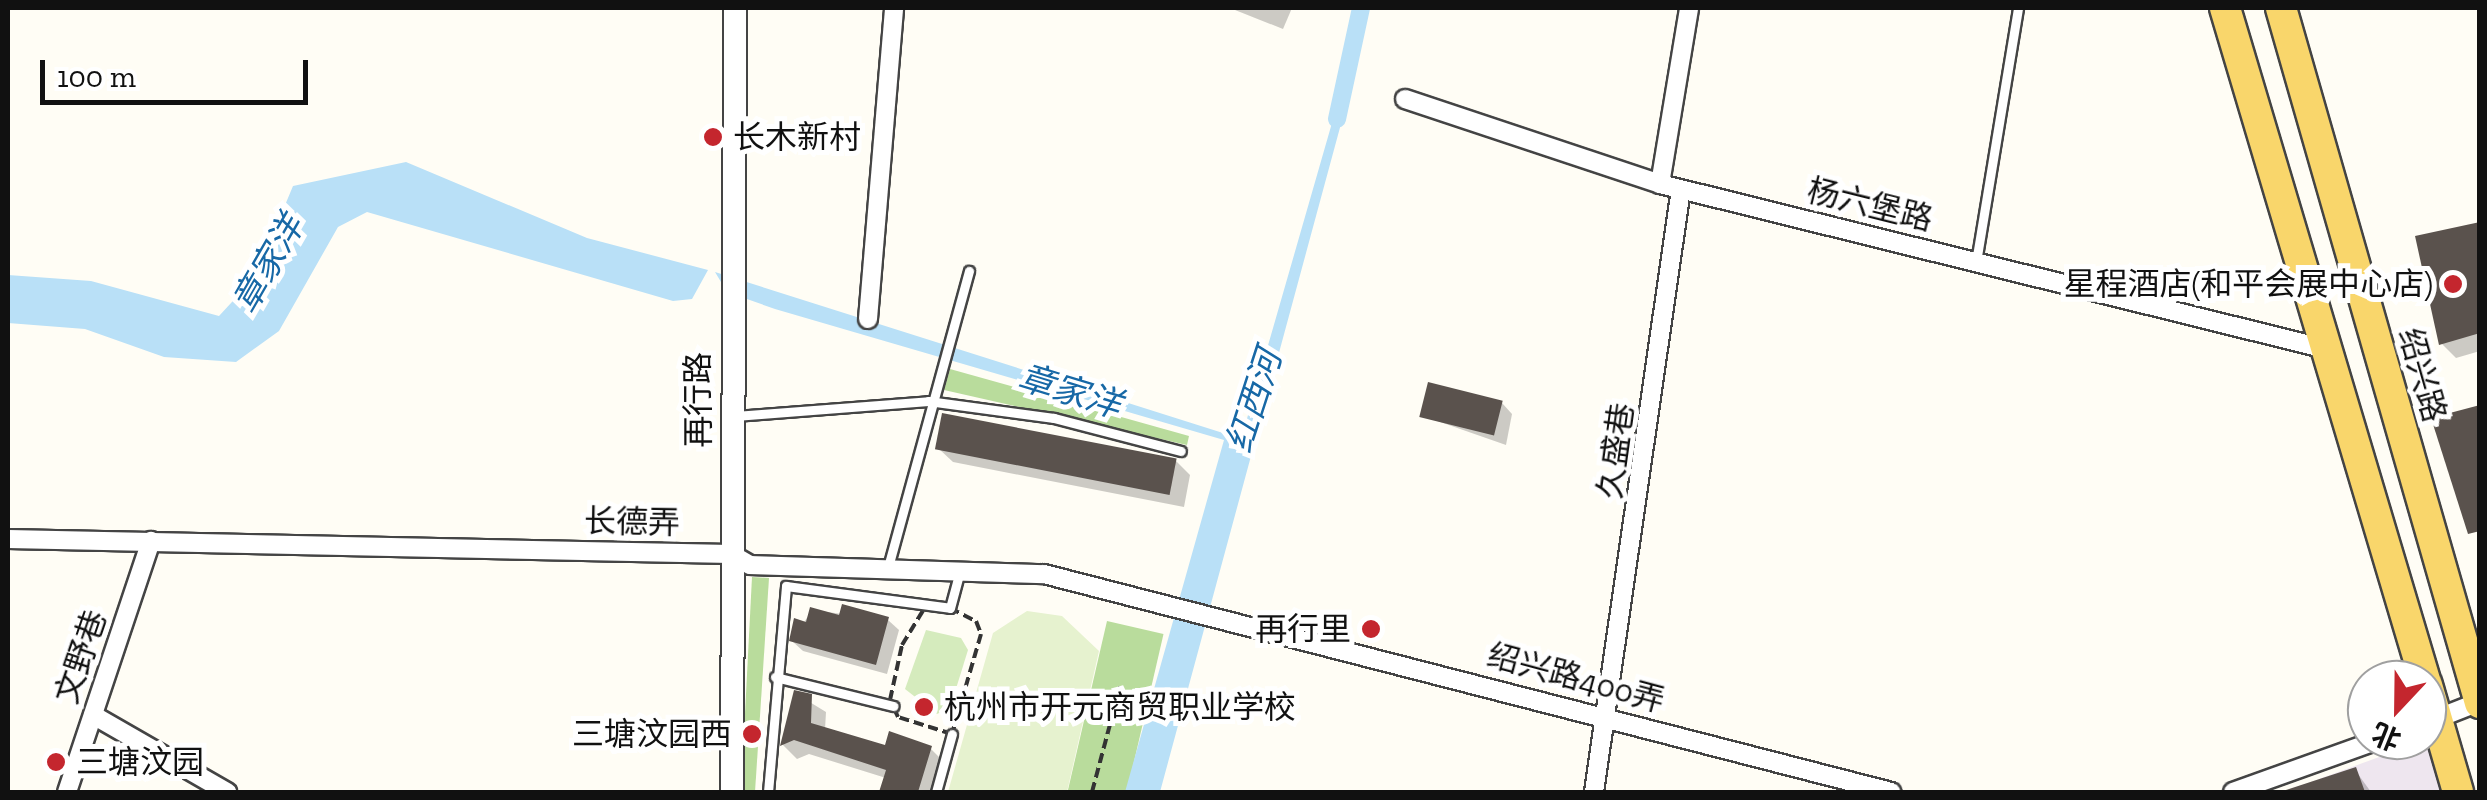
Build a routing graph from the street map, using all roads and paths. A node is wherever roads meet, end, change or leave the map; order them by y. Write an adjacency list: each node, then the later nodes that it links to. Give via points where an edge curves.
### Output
1 (735, 8): 15 (street, 再行路)
2 (894, 8): 12 (street)
3 (1689, 8): 8 (street)
4 (2018, 8): 10 (lane)
5 (2225, 8): 13 (main road)
6 (2281, 8): 27 (main road, 绍兴路)
7 (1405, 99): 8 (street, 杨六堡路)
8 (1660, 184): 9 (street, 杨六堡路)
9 (1681, 190): 10 (street, 杨六堡路); 31 (street, 久盛巷)
10 (1976, 262): 13 (street, 杨六堡路)
11 (969, 271): 14 (lane)
12 (868, 319)
13 (2326, 349): 24 (main road)
14 (928, 401): 15 (lane); 16 (lane, via 1054,418); 20 (lane)
15 (730, 416): 19 (street, 再行路)
16 (1181, 450)
17 (8, 539): 18 (street, 长德弄)
18 (151, 541): 19 (street, 长德弄); 29 (street, 文野巷)
19 (732, 554): 20 (street, 长德弄, via 750,565); 37 (street, 再行路)
20 (888, 567): 21 (street, 长德弄)
21 (960, 568): 22 (lane); 23 (street, 长德弄, via 1162,599)
22 (950, 608): 25 (lane, via 786,586); 28 (path, via 924,608 902,645); 32 (path, via 976,620 981,634)
23 (1246, 622): 31 (street, 绍兴路400弄)
24 (2419, 660)
25 (775, 677): 28 (lane); 38 (lane)
26 (1120, 687): 40 (path)
27 (2479, 703): 30 (street)
28 (893, 706): 32 (path, via 898,717)
29 (93, 715): 35 (street, 文野巷); 36 (street)
30 (2447, 715)
31 (1610, 720): 41 (street, 久盛巷); 42 (street, 绍兴路400弄)
32 (952, 734): 39 (lane)
33 (2347, 751): 43 (street)
34 (2446, 760): 44 (main road)
35 (68, 792)
36 (228, 792)
37 (732, 792)
38 (769, 792)
39 (936, 792)
40 (1092, 792)
41 (1594, 792)
42 (1890, 792)
43 (2236, 792)
44 (2458, 792)

